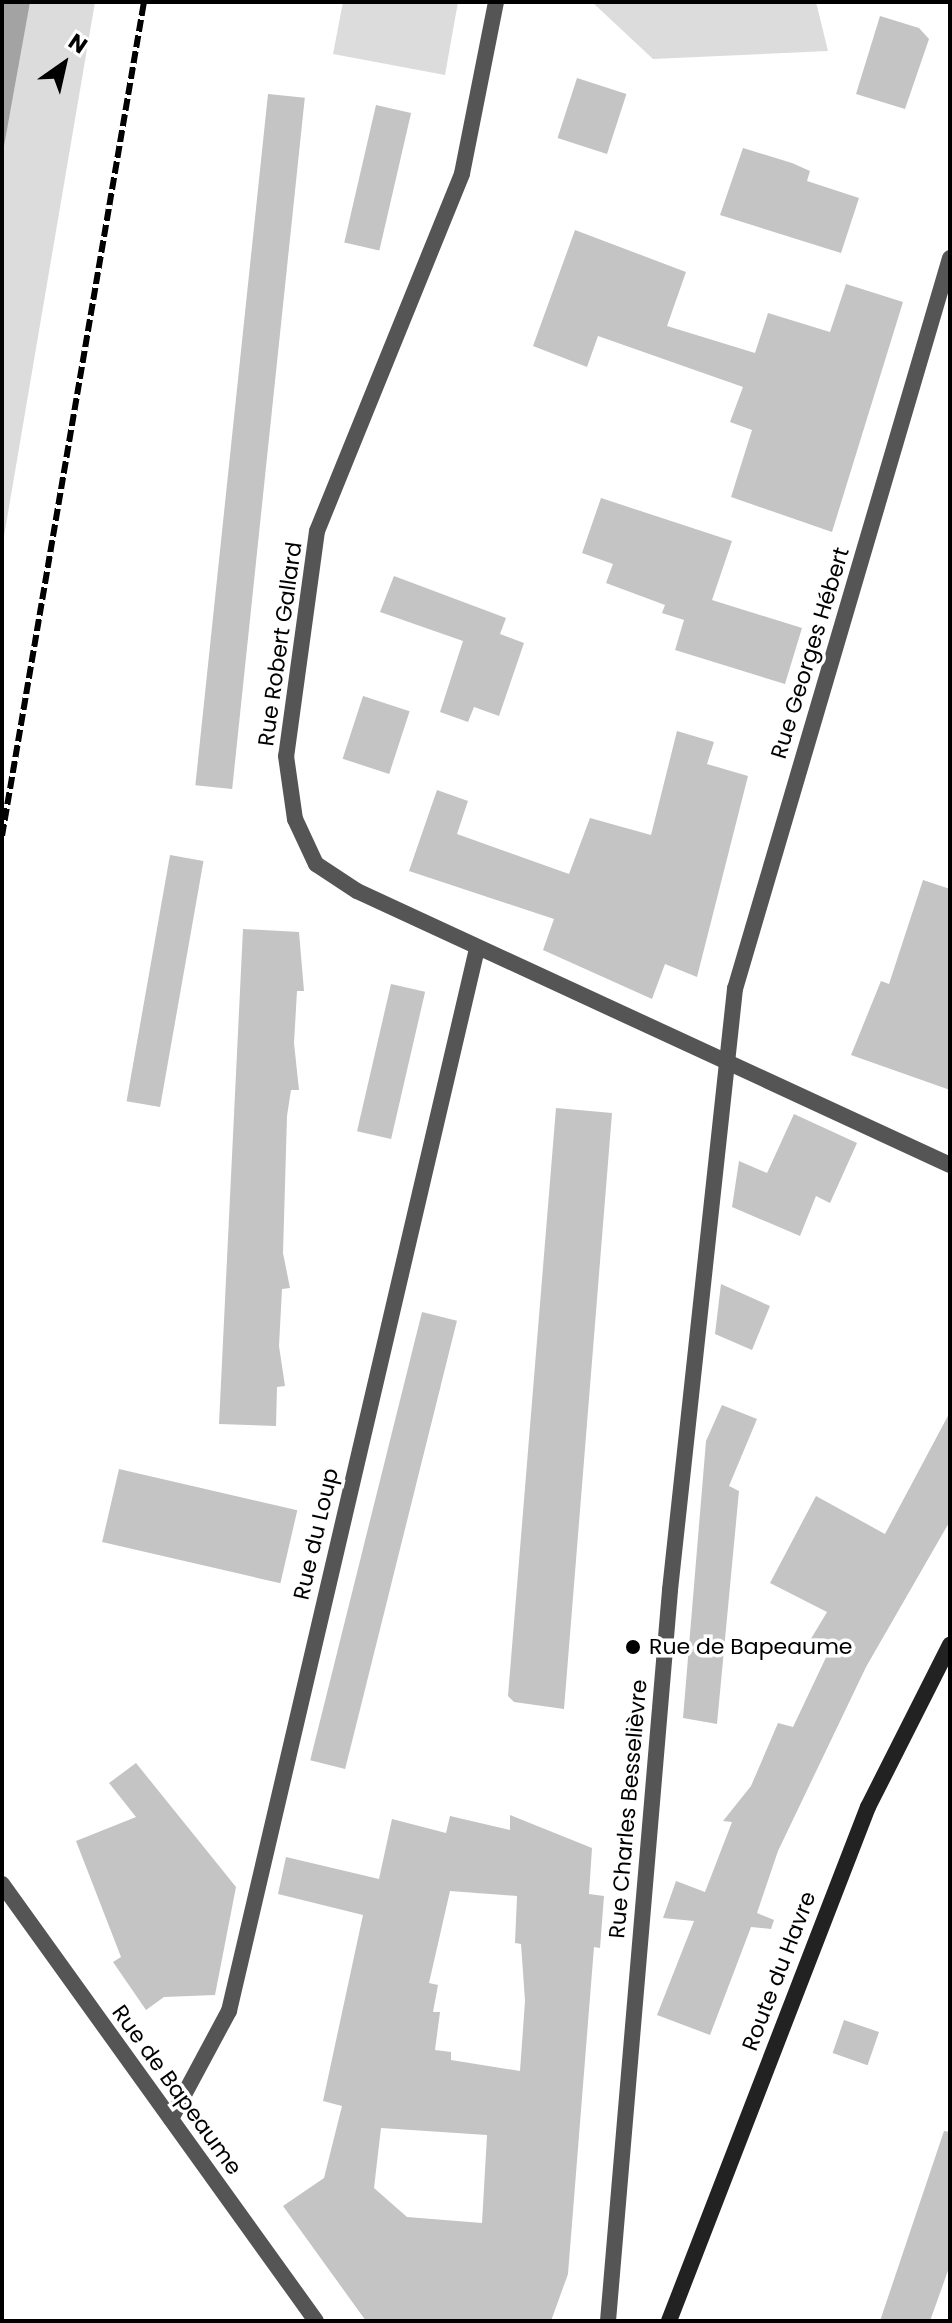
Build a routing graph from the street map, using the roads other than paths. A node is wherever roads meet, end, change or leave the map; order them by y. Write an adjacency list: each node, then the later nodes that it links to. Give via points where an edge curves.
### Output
1 (496, 2): 3 (street, Rue Robert Gallard, via 462,174 317,531 286,756 295,819 316,864 357,891)
2 (950, 258): 4 (street, Rue Georges Hébert, via 743,953)
3 (477, 949): 4 (street, Rue Robert Gallard); 8 (street, Rue du Loup, via 229,2011)
4 (725, 1063): 5 (street, Rue Robert Gallard); 10 (street, Rue Charles Besselièvre, via 668,1604)
5 (950, 1165)
6 (950, 1645): 11 (main road, Route du Havre, via 868,1807)
7 (2, 1884): 8 (street, Rue de Bapeaume)
8 (171, 2119): 9 (street, Rue de Bapeaume)
9 (316, 2321)
10 (608, 2321)
11 (669, 2321)

